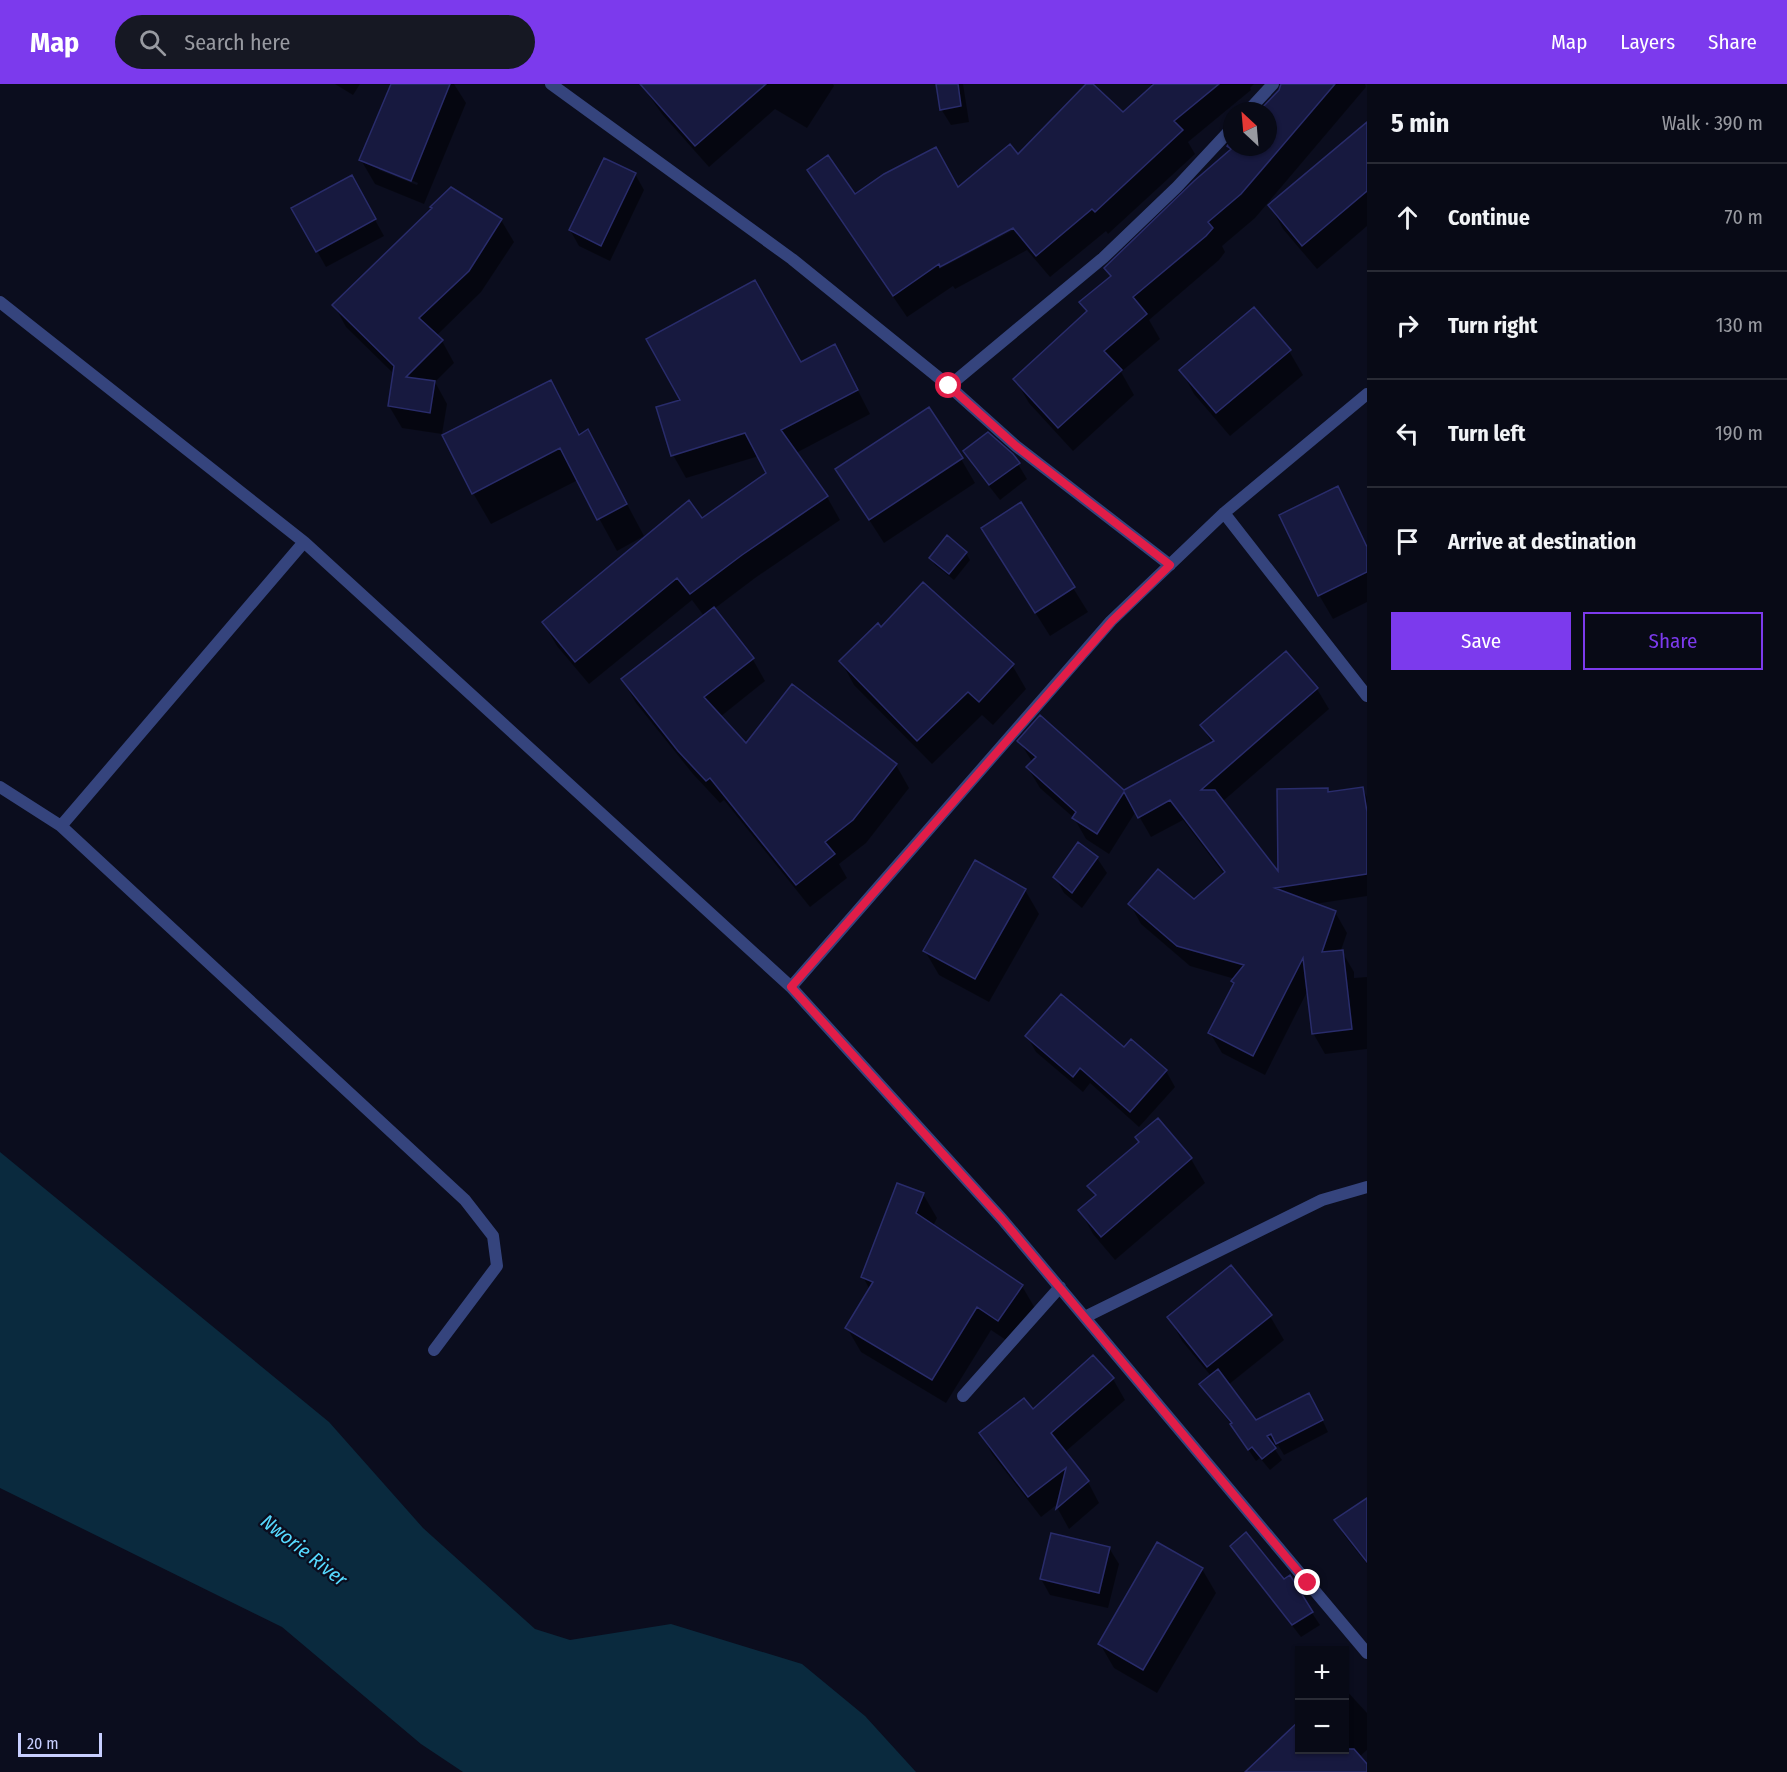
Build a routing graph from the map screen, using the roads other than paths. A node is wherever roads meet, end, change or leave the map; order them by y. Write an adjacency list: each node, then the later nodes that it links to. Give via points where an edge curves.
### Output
1 (551, 84): 6 (street, via 792,259)
2 (1273, 84): 3 (street)
3 (1256, 102)
4 (1223, 138): 6 (street, via 1103,258)
5 (0, 302): 9 (street)
6 (949, 386): 10 (street, via 1016,446)
7 (1367, 394): 8 (street)
8 (1224, 513): 10 (street); 11 (street)
9 (303, 542): 13 (street); 14 (street)
10 (1170, 565): 14 (street, via 1112,621)
11 (1367, 696)
12 (0, 787): 13 (street)
13 (61, 826): 18 (street, via 465,1200 494,1236 497,1266)
14 (791, 987): 16 (street)
15 (1367, 1187): 17 (street, via 1322,1200)
16 (1059, 1287): 17 (street); 19 (street)
17 (1085, 1317): 20 (street)
18 (434, 1350)
19 (963, 1396)
20 (1367, 1653)

